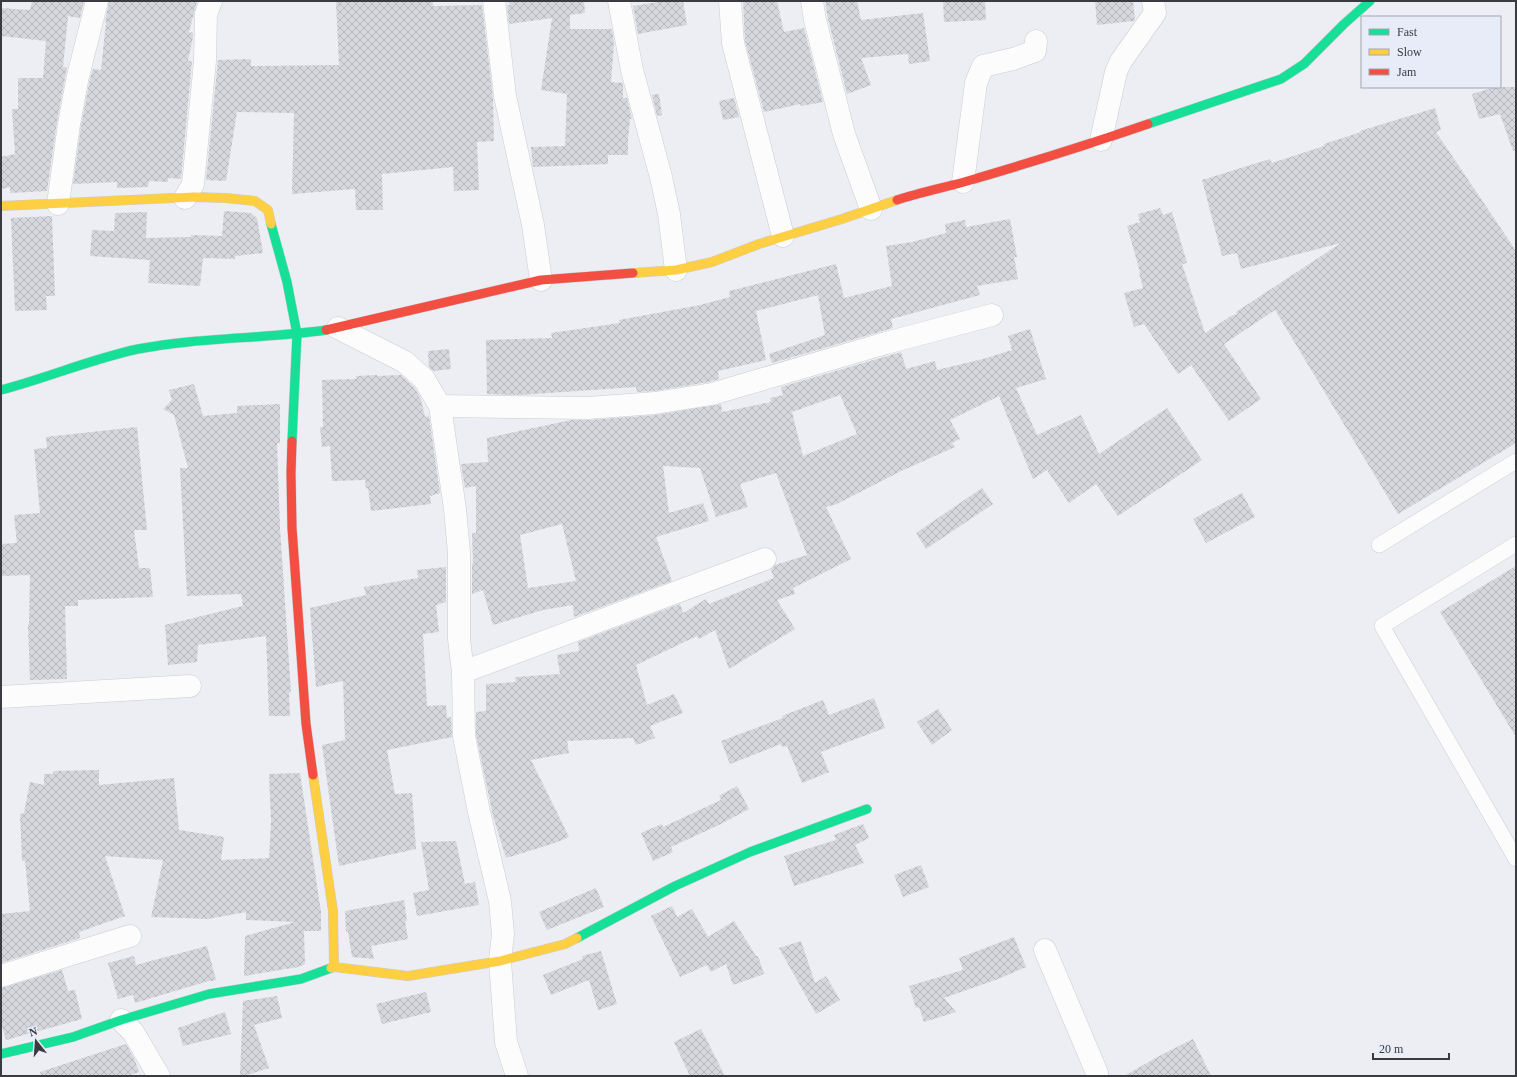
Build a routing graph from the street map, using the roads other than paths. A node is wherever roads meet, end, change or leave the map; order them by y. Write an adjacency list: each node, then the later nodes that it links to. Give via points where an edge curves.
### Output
1 (97, 1): 13 (street, via 78,76)
2 (211, 1): 12 (street, via 206,14 205,61 193,184)
3 (494, 1): 18 (street, via 505,96 533,225)
4 (619, 1): 17 (street, via 632,70 669,214)
5 (730, 1): 16 (street, via 733,43)
6 (812, 1): 15 (street, via 844,134)
7 (1153, 1): 10 (street, via 1155,12 1116,72)
8 (1370, 1): 10 (street, via 1304,64 1281,79)
9 (1036, 41): 11 (street, via 1035,52 983,66 976,84)
10 (1101, 140): 11 (street)
11 (963, 182): 15 (street)
12 (185, 198): 13 (street); 21 (street, via 255,201 268,210 287,282)
13 (58, 204): 14 (street)
14 (1, 206)
15 (872, 209): 16 (street)
16 (783, 236): 17 (street, via 712,262)
17 (676, 270): 18 (street)
18 (541, 280): 20 (street)
19 (992, 315): 23 (street, via 705,396 655,404 588,408)
20 (338, 328): 21 (street); 23 (street, via 405,362 424,379)
21 (297, 334): 22 (street, via 214,339 139,350 102,358); 36 (street, via 291,473 292,528 306,724 333,911)
22 (1, 390)
23 (440, 406): 28 (street, via 456,509 459,639)
24 (1516, 461): 26 (lane)
25 (1516, 544): 32 (lane, via 1382,626)
26 (1379, 545)
27 (765, 559): 28 (street)
28 (463, 672): 35 (street, via 464,736 500,901 503,934)
29 (190, 686): 30 (street)
30 (1, 697)
31 (867, 809): 35 (street, via 750,852 676,886 565,944)
32 (1516, 859)
33 (130, 936): 37 (street)
34 (1045, 950): 42 (street)
35 (500, 961): 36 (street, via 408,976); 41 (street, via 506,1042)
36 (334, 967): 38 (street, via 301,979 210,994)
37 (1, 976)
38 (121, 1020): 39 (street, via 73,1037); 40 (street, via 133,1032)
39 (1, 1054)
40 (159, 1076)
41 (517, 1076)
42 (1097, 1076)

